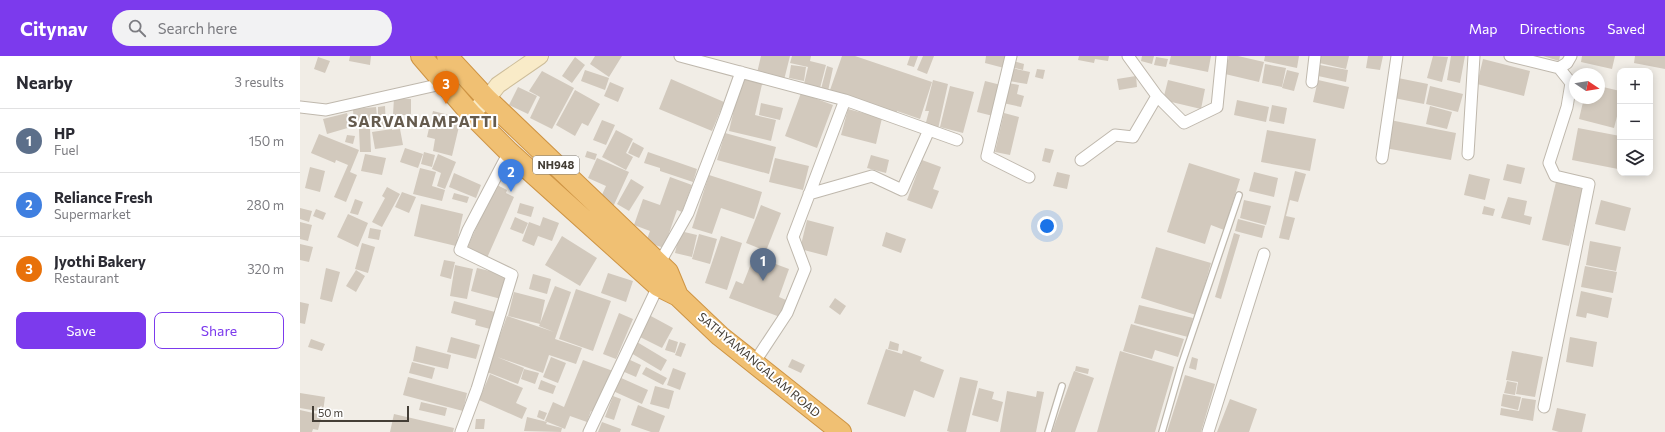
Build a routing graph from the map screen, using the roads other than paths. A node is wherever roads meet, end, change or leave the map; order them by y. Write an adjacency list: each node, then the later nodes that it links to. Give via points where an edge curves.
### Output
1 (421, 56): 15 (highway, NH948)
2 (447, 56): 17 (highway, SATHYAMANGALAM ROAD / NH948)
3 (540, 56): 17 (main road, via 498,85)
4 (680, 56): 13 (street)
5 (1011, 56): 27 (street, via 987,156)
6 (1128, 56): 16 (street)
7 (1222, 56): 16 (street, via 1217,107 1184,123)
8 (1315, 56): 14 (street)
9 (1397, 56): 25 (street)
10 (1474, 56): 24 (street)
11 (1510, 56): 12 (street)
12 (1566, 62): 34 (street, via 1570,83 1566,107 1549,164 1555,176 1589,184)
13 (741, 72): 18 (street); 31 (street)
14 (1312, 82)
15 (446, 83): 19 (street, via 326,110); 20 (highway, NH948)
16 (1157, 96): 26 (street, via 1133,137 1114,135)
17 (487, 99): 20 (main road); 31 (highway, SATHYAMANGALAM ROAD / NH948)
18 (845, 100): 21 (street); 28 (street)
19 (300, 107)
20 (471, 114): 23 (highway, NH948)
21 (929, 130): 22 (street); 28 (street, via 902,190 872,176)
22 (957, 140)
23 (509, 152): 31 (highway, NH948); 35 (street, via 460,250 512,275)
24 (1468, 154)
25 (1382, 158)
26 (1081, 160)
27 (1029, 176)
28 (809, 194): 32 (street, via 793,237 805,269 787,313)
29 (1239, 195): 39 (lane, via 1181,366)
30 (1264, 254): 40 (street)
31 (662, 274): 32 (highway, SATHYAMANGALAM ROAD / NH948, via 678,296 720,336); 36 (street)
32 (754, 363): 37 (highway, SATHYAMANGALAM ROAD / NH948)
33 (1062, 386): 38 (lane)
34 (1544, 407)
35 (461, 432)
36 (589, 432)
37 (841, 432)
38 (1048, 432)
39 (1162, 432)
40 (1208, 432)

